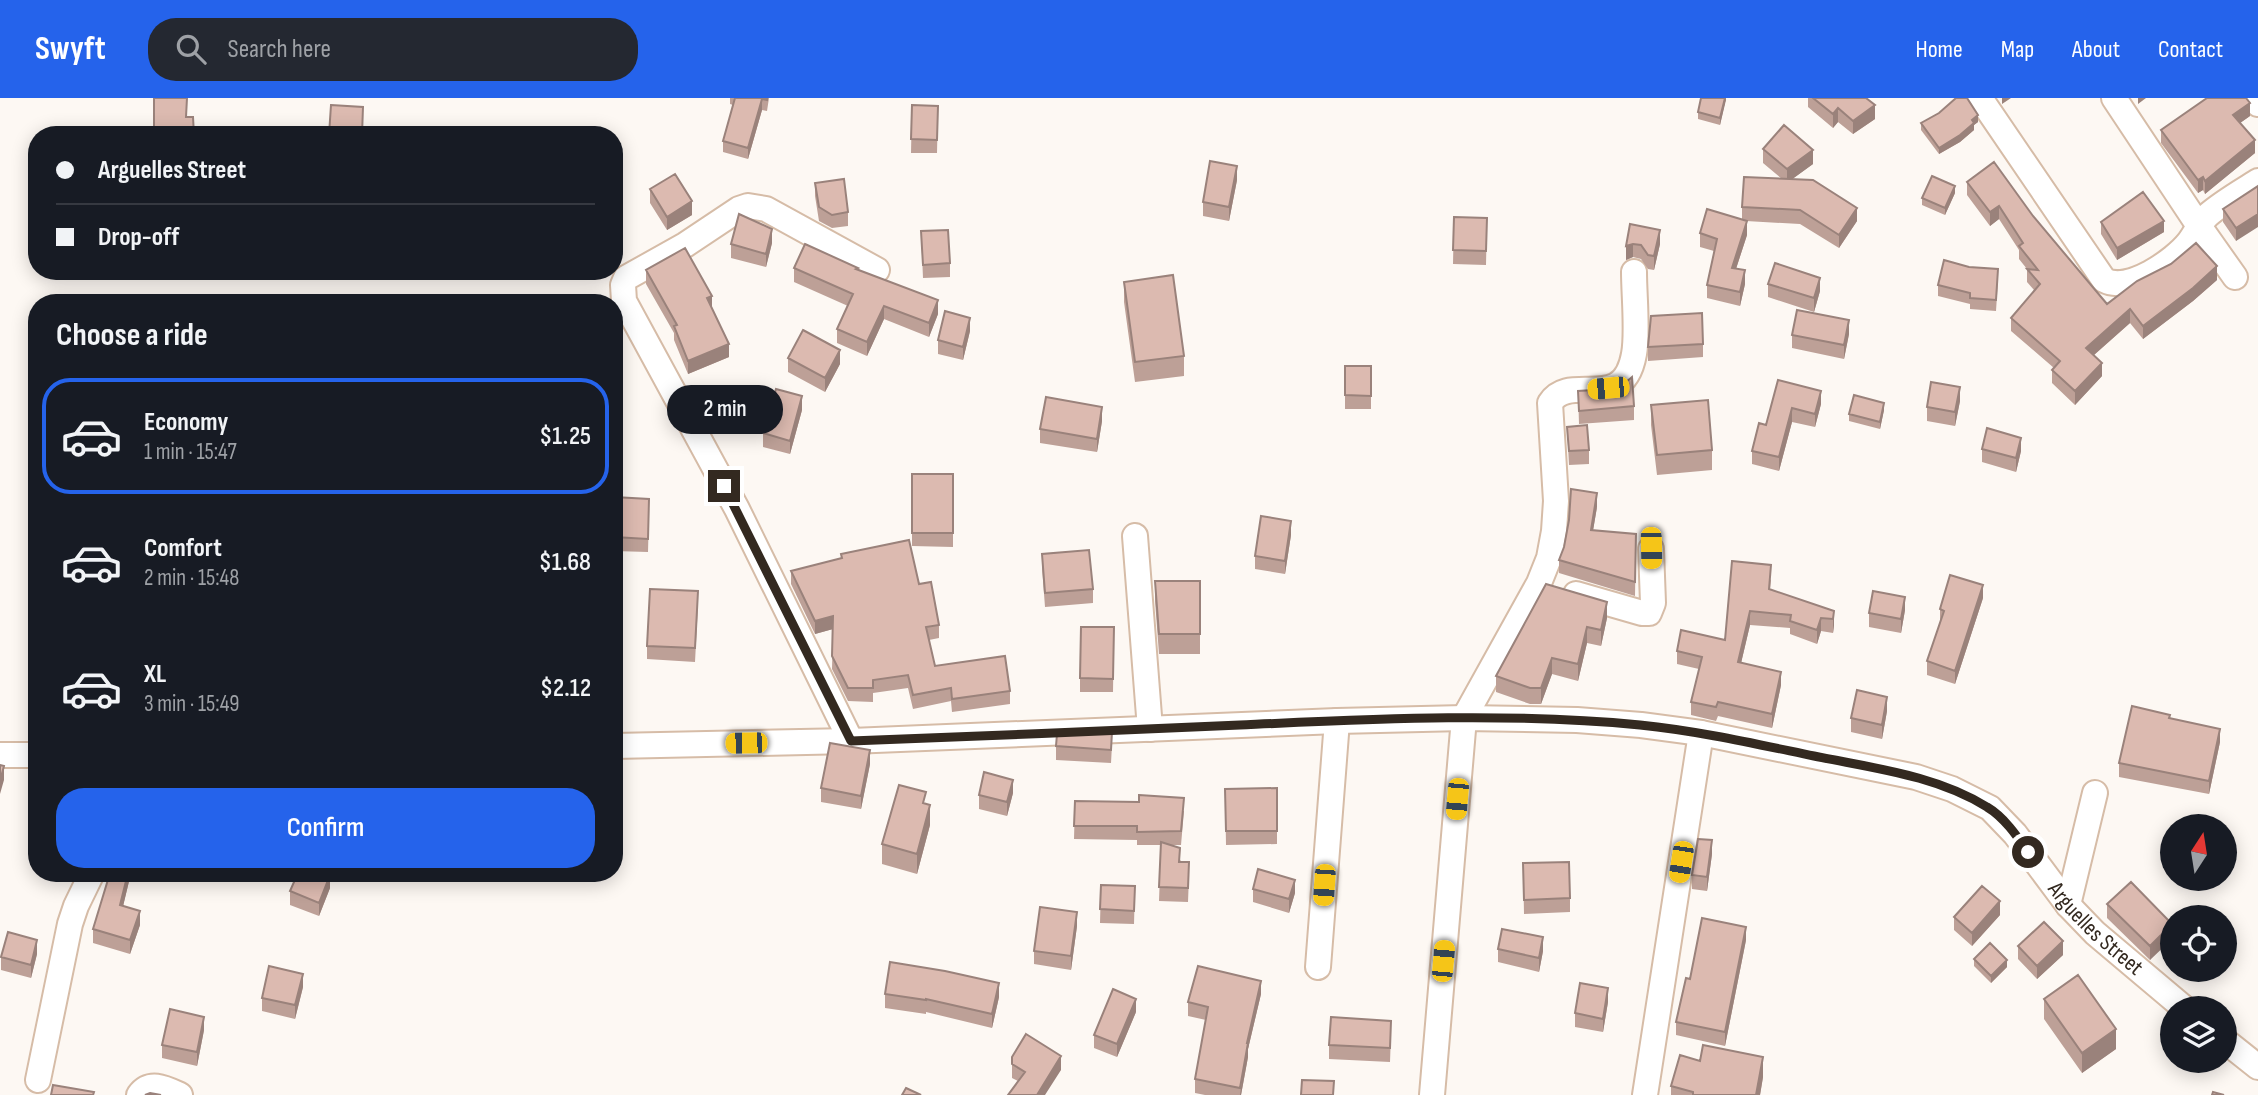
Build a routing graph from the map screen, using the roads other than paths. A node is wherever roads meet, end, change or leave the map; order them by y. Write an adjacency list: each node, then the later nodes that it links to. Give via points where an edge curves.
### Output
1 (1980, 98): 6 (street, via 2104,280 2127,283 2165,263)
2 (2114, 98): 6 (street)
3 (2254, 98): 4 (street)
4 (2258, 104)
5 (2258, 181): 6 (street)
6 (2199, 226): 9 (street)
7 (877, 270): 17 (street, via 766,209 748,206 626,278 622,285 624,301 737,509)
8 (1634, 272): 12 (street, via 1635,352 1626,378 1619,386 1561,393 1550,403 1555,531)
9 (2235, 277)
10 (1135, 536): 15 (street)
11 (1651, 548): 12 (street, via 1653,603 1649,612)
12 (1539, 583): 13 (street)
13 (1464, 718): 14 (street, Arguelles Street); 16 (street, Arguelles Street, via 1577,720); 31 (street)
14 (1336, 721): 15 (street, Arguelles Street); 24 (street)
15 (1150, 729): 17 (street, Arguelles Street)
16 (1701, 733): 23 (street, Arguelles Street, via 1916,777 1952,789 1990,808); 32 (street)
17 (851, 741): 18 (street, Arguelles Street)
18 (623, 746)
19 (0, 755): 20 (street)
20 (28, 755)
21 (2095, 793): 23 (street)
22 (88, 882): 28 (street, via 70,924)
23 (2068, 905): 25 (street, Arguelles Street)
24 (1318, 967)
25 (2170, 996)
26 (2237, 1050): 27 (street)
27 (2258, 1067)
28 (38, 1080)
29 (139, 1095): 30 (street, via 155,1086)
30 (180, 1095)
31 (1432, 1095)
32 (1645, 1095)

